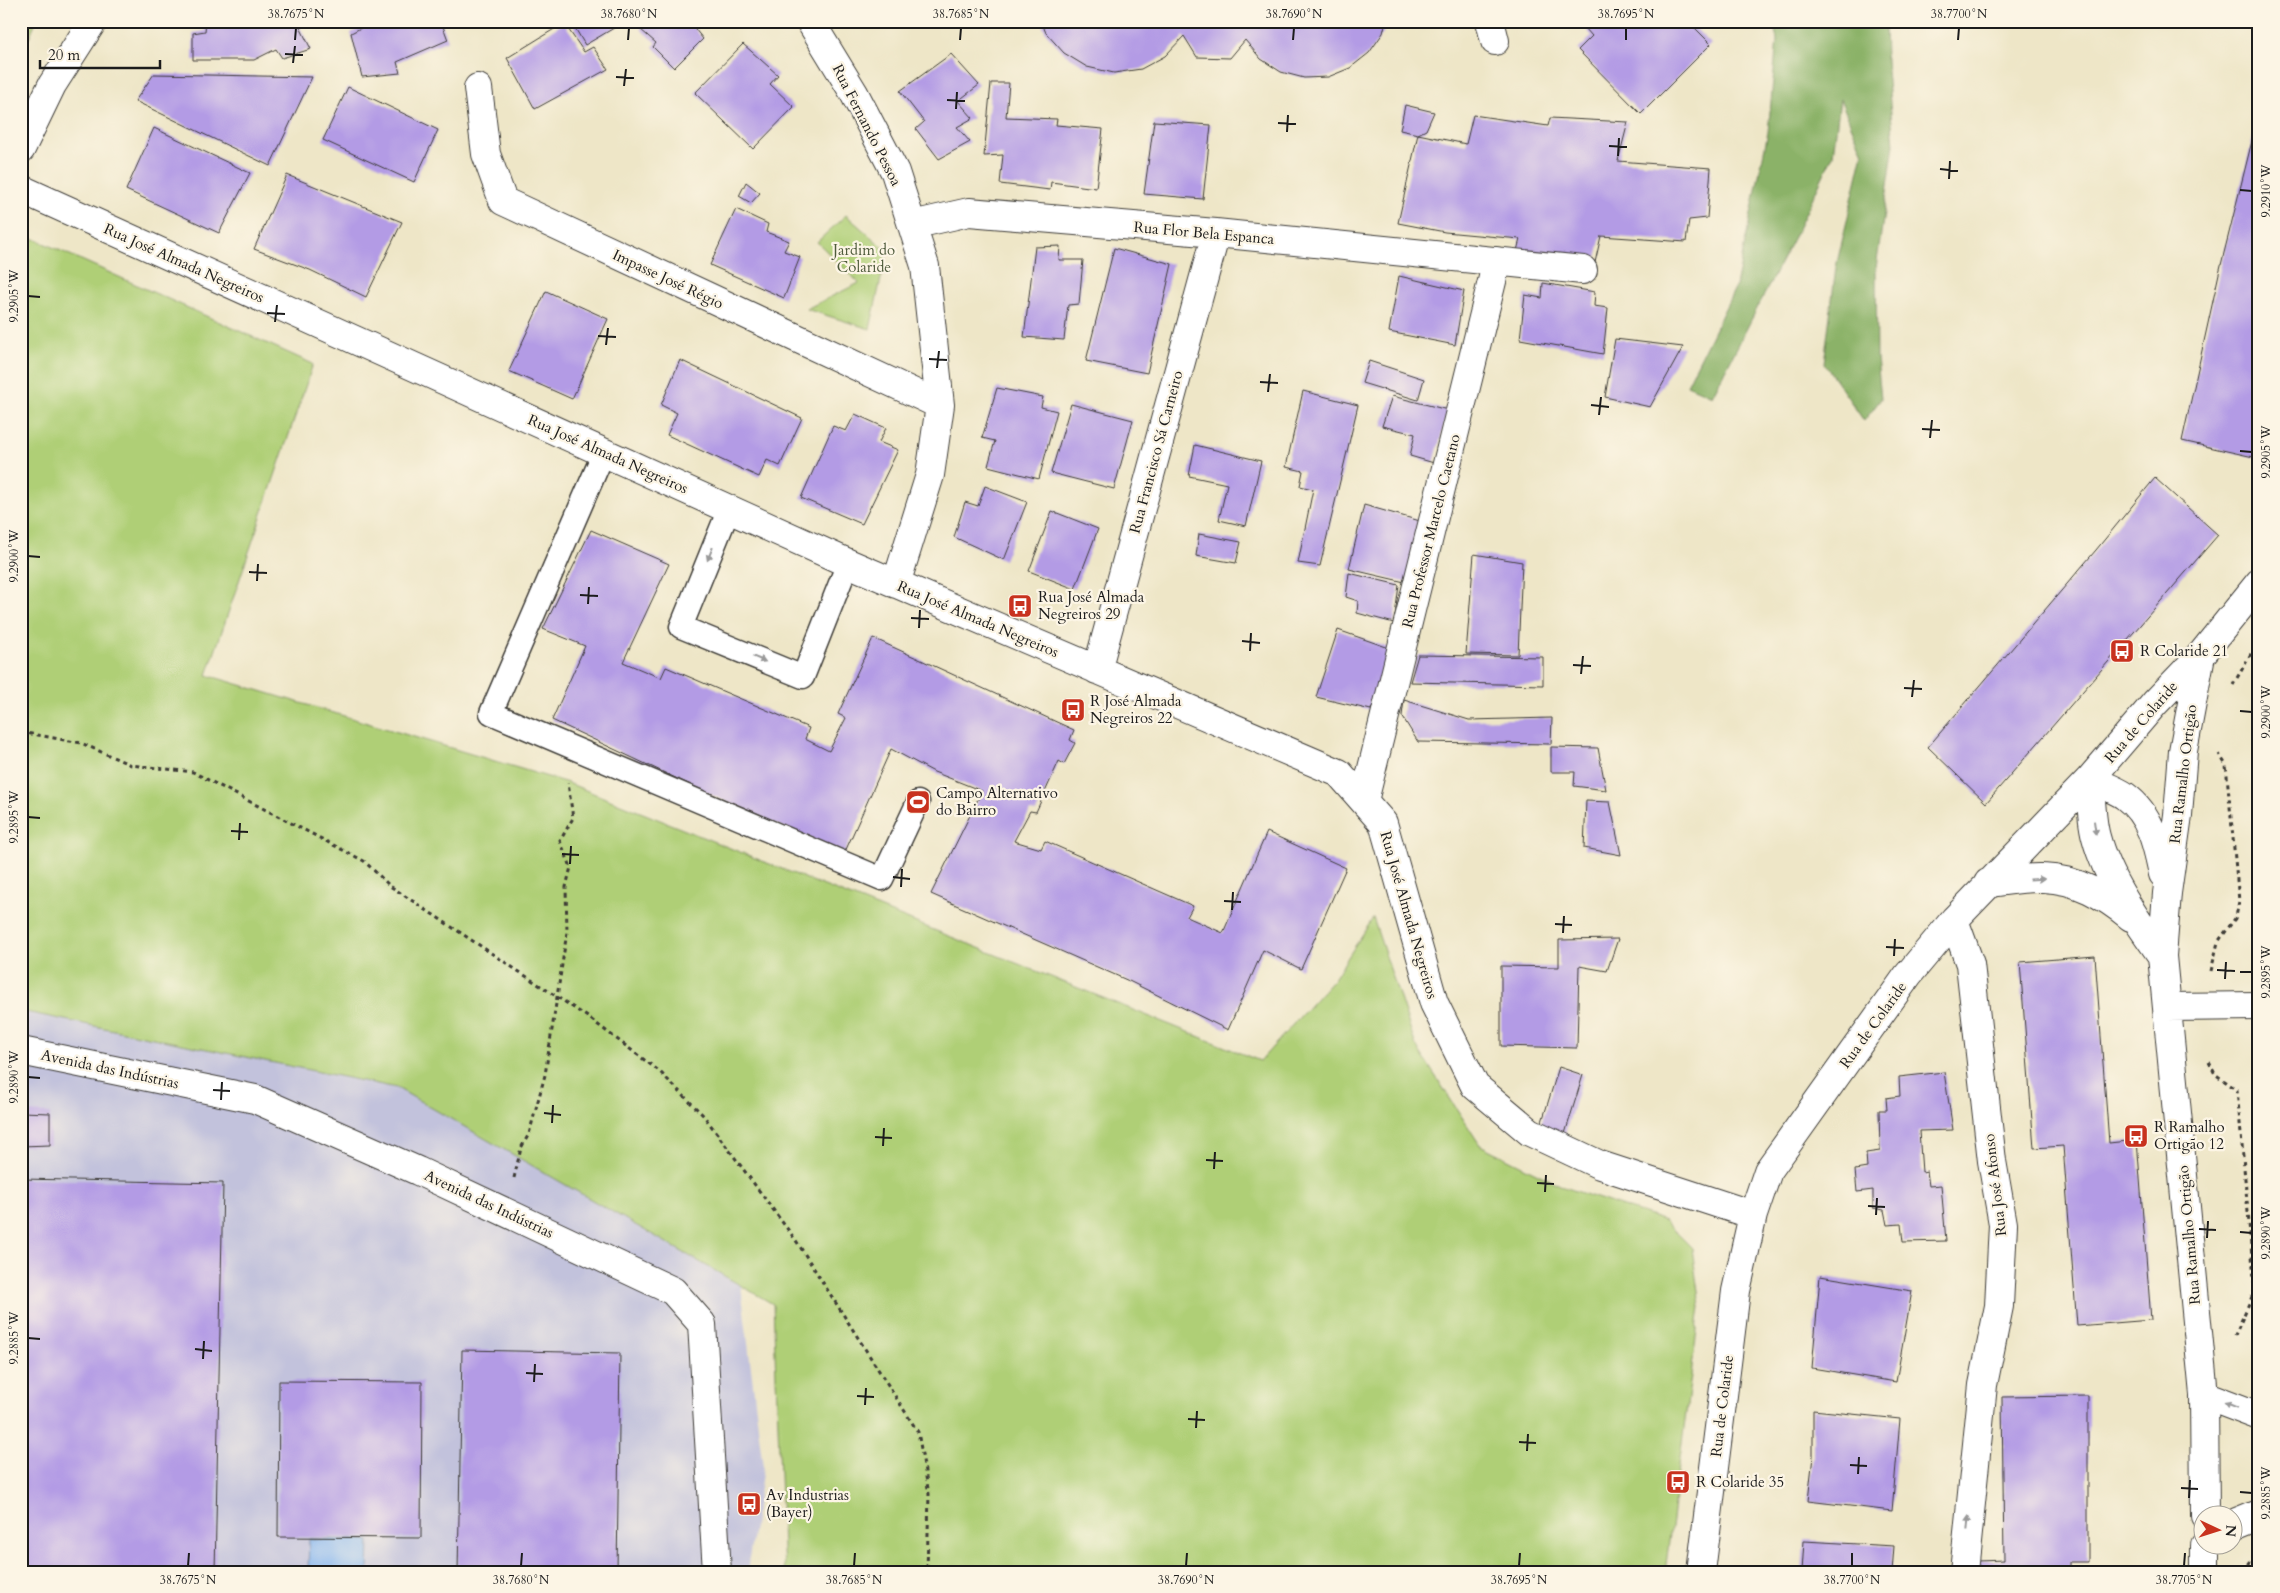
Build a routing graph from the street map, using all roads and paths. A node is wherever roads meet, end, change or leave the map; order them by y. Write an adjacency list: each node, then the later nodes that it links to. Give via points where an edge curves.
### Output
1 (93, 21): 4 (street, via 52,85)
2 (810, 21): 6 (street, Rua Fernando Pessoa, via 854,94 894,172)
3 (478, 88): 10 (street, Impasse José Régio, via 486,154 503,201)
4 (21, 149)
5 (21, 189): 11 (street, Rua José Almada Negreiros)
6 (912, 224): 7 (street, Rua Flor Bela Espanca, via 969,212); 10 (street, Rua Fernando Pessoa, via 925,266)
7 (1216, 233): 8 (street, Rua Flor Bela Espanca); 18 (street, Rua Francisco Sá Carneiro)
8 (1497, 261): 9 (street, Rua Flor Bela Espanca); 25 (street, Rua Professor Marcelo Caetano)
9 (1583, 270)
10 (940, 405): 15 (street, Rua Fernando Pessoa, via 930,475)
11 (604, 452): 12 (street, Rua José Almada Negreiros); 24 (lane, via 491,713 882,879)
12 (729, 509): 13 (street, Rua José Almada Negreiros); 13 (lane, one-way to 13, via 681,627 803,677)
13 (848, 563): 15 (street, Rua José Almada Negreiros)
14 (2259, 583): 17 (street, Rua de Colaride)
15 (896, 584): 18 (street, Rua José Almada Negreiros)
16 (2255, 646): 19 (path)
17 (2201, 655): 22 (street, Rua de Colaride); 27 (street, Rua Ramalho Ortigão, via 2183,752)
18 (1097, 670): 25 (street, Rua José Almada Negreiros, via 1339,773)
19 (2229, 692)
20 (21, 732): 32 (path, via 81,743 131,765 193,772 364,861 390,886)
21 (2217, 752): 31 (path, via 2226,765 2239,901 2236,917 2218,942)
22 (2090, 779): 26 (street, Rua de Colaride); 27 (street, Rua Ramalho Ortigão, via 2125,796 2143,814 2156,840); 29 (street, Rua Ramalho Ortigão, one-way to 29, via 2096,838 2112,876)
23 (568, 783): 32 (path, via 573,818 560,841 571,867 566,887 567,932)
24 (918, 802)
25 (1364, 802): 37 (street, Rua José Almada Negreiros, via 1383,823 1434,1003 1475,1086 1530,1132 1600,1165)
26 (1988, 883): 28 (street, Rua de Colaride); 29 (street, Rua Ramalho Ortigão, one-way to 29, via 2043,878 2079,884 2105,896)
27 (2167, 892): 30 (street, Rua Ramalho Ortigão)
28 (1954, 920): 37 (street, Rua de Colaride, via 1908,975 1768,1171); 50 (street, Rua José Afonso, one-way to 28, via 1983,1385 1999,1306 2003,1224 1992,1160 1970,964)
29 (2138, 922): 30 (street, Rua Ramalho Ortigão)
30 (2162, 956): 34 (street, Rua Ramalho Ortigão)
31 (2210, 972)
32 (557, 996): 38 (path, via 545,1076 514,1177); 48 (path, via 659,1071 704,1116 797,1242 839,1306 918,1432 929,1494)
33 (2259, 1006): 34 (street)
34 (2167, 1007): 40 (street, Rua Ramalho Ortigão)
35 (21, 1051): 38 (street, Avenida das Indústrias, via 255,1099)
36 (2207, 1059): 39 (path, via 2215,1074 2237,1090 2255,1290)
37 (1753, 1215): 49 (street, Rua de Colaride, via 1736,1291)
38 (518, 1217): 47 (street, Avenida das Indústrias, via 673,1291 702,1324)
39 (2235, 1336)
40 (2204, 1395): 41 (street, one-way to 40); 42 (street, Rua Ramalho Ortigão)
41 (2259, 1416)
42 (2205, 1506)
43 (2259, 1514): 44 (street)
44 (2242, 1521)
45 (2259, 1551): 52 (path)
46 (2205, 1556): 51 (street)
47 (717, 1572)
48 (927, 1572)
49 (1701, 1572)
50 (1964, 1572)
51 (2205, 1572)
52 (2244, 1572)

